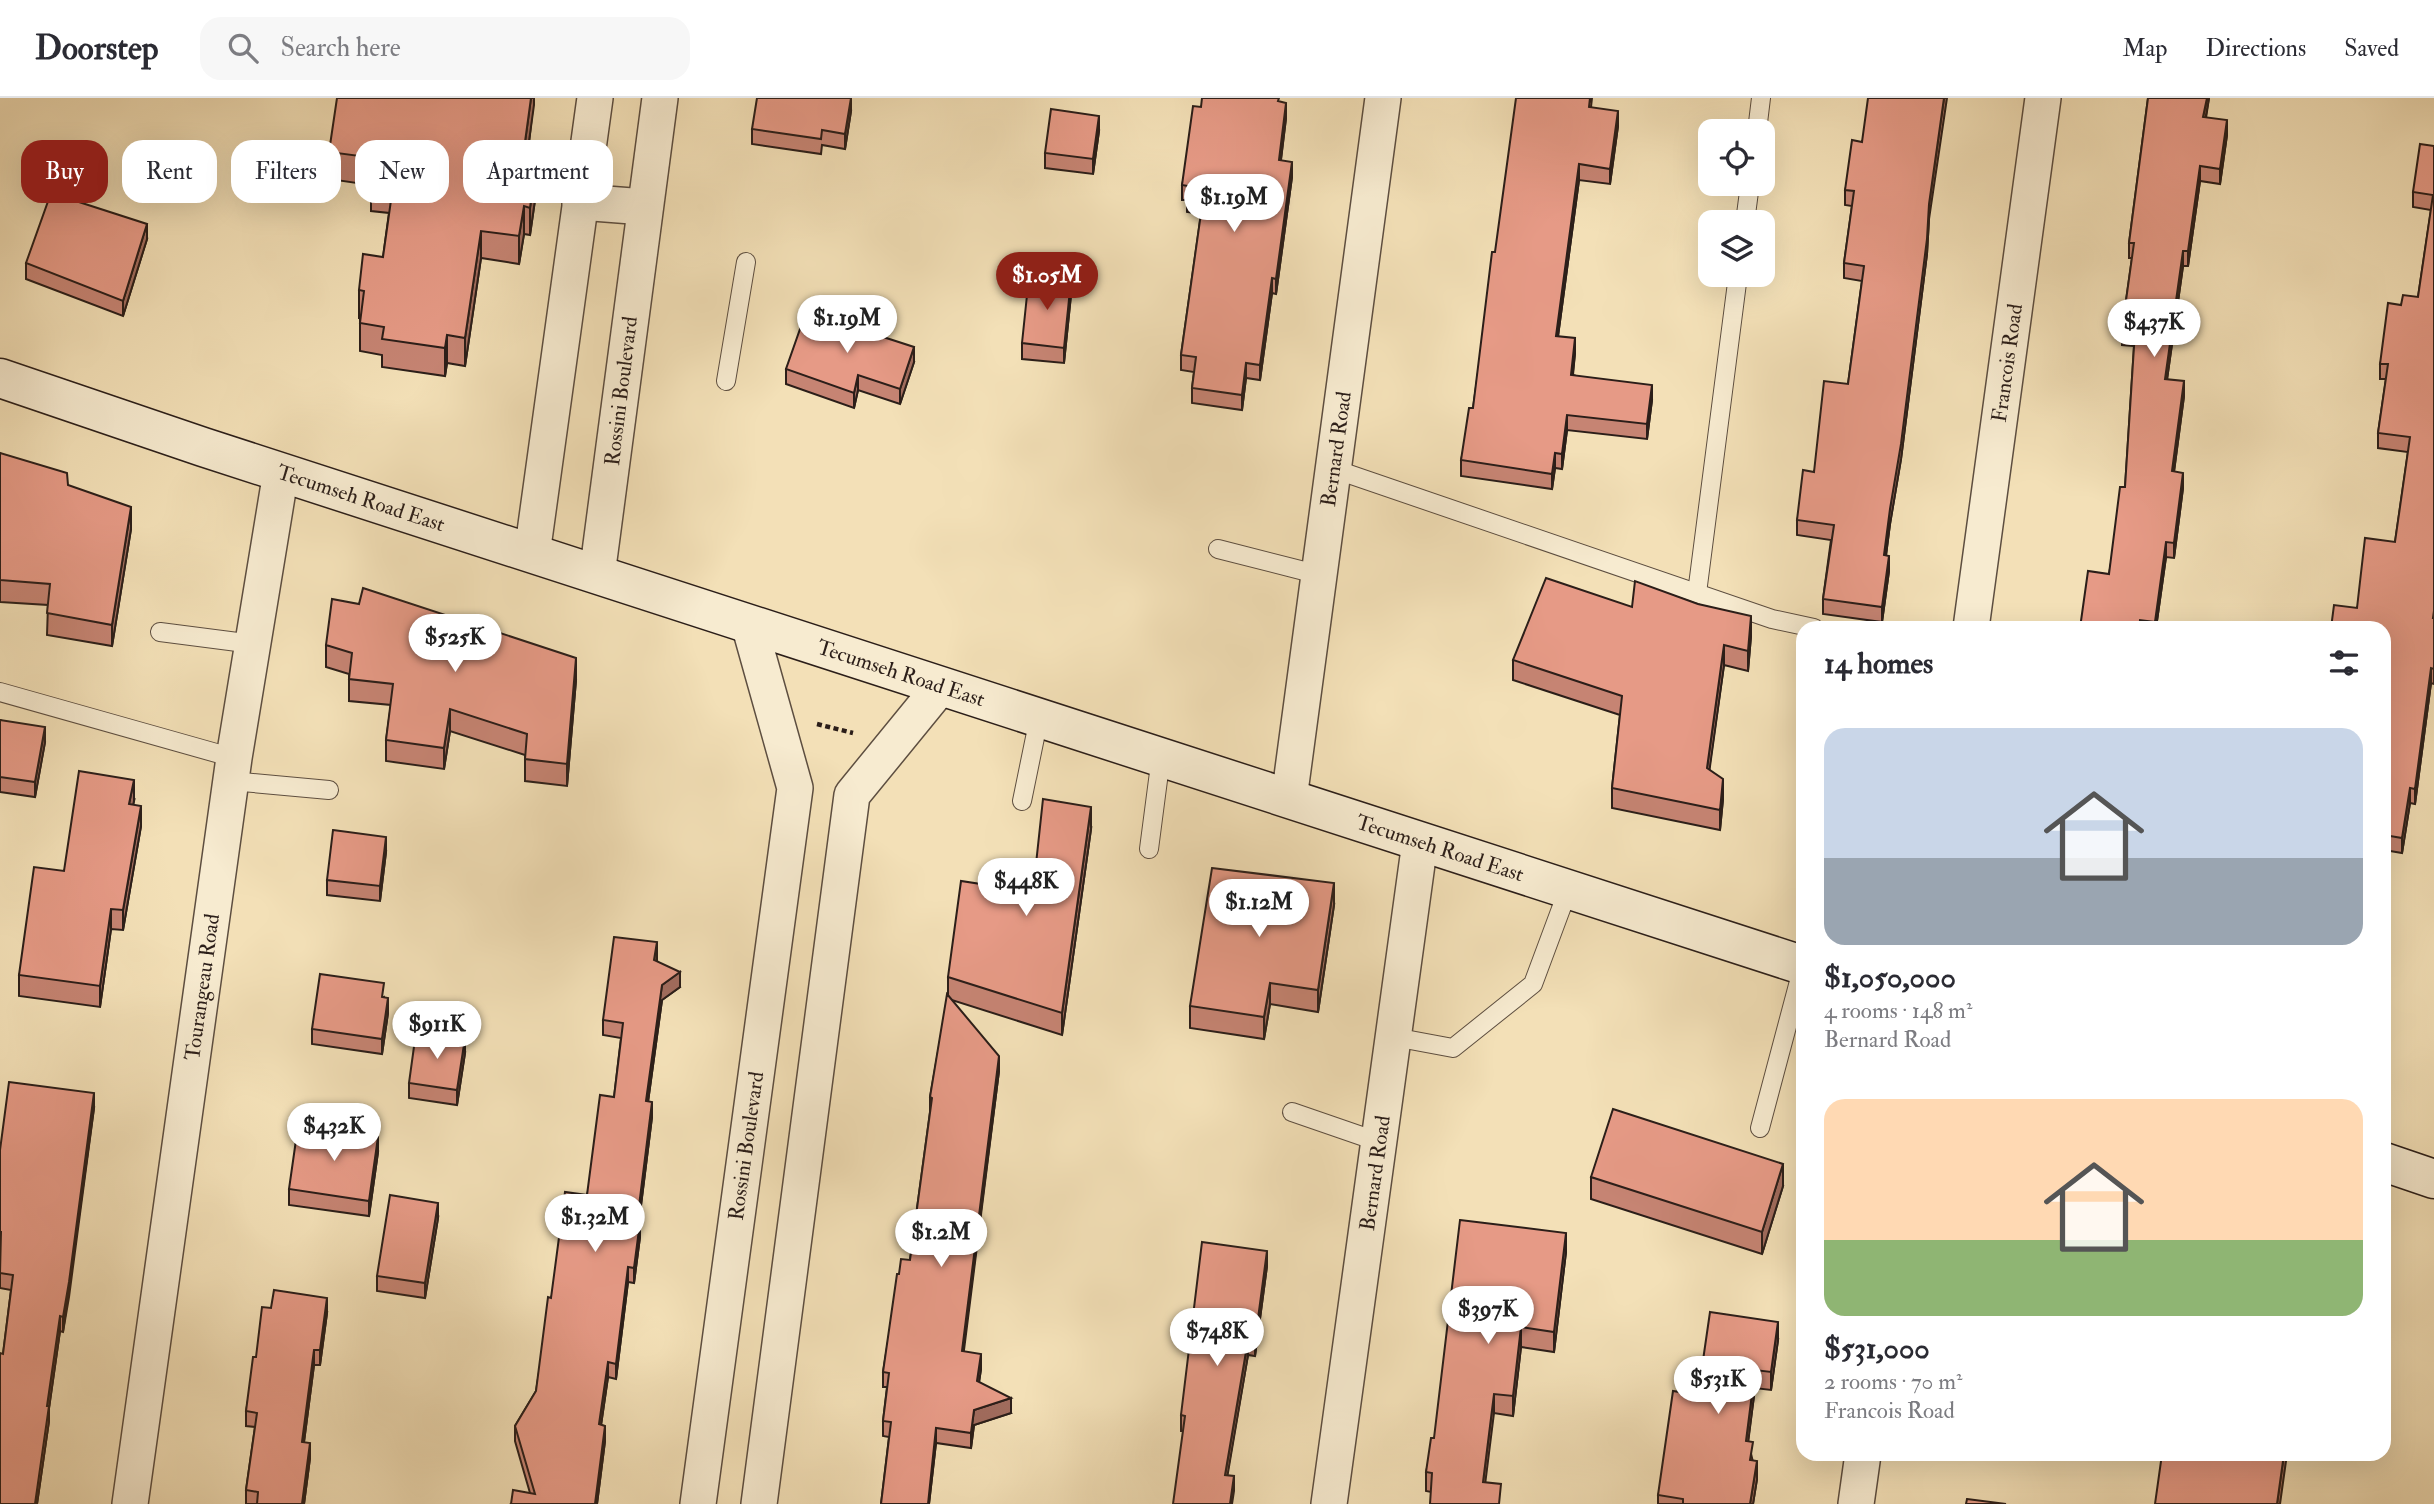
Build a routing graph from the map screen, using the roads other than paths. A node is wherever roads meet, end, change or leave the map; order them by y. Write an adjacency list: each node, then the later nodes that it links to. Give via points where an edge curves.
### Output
1 (595, 98): 7 (street)
2 (660, 98): 10 (street, Rossini Boulevard)
3 (1383, 98): 15 (street, Bernard Road)
4 (1761, 98): 6 (lane)
5 (2043, 98): 22 (street, Francois Road)
6 (1758, 119)
7 (589, 140)
8 (580, 203): 18 (street)
9 (593, 203): 10 (street)
10 (645, 207): 19 (street, Rossini Boulevard)
11 (746, 262): 14 (lane)
12 (1736, 287): 21 (lane)
13 (0, 378): 16 (main road, Tecumseh Road East)
14 (726, 381)
15 (1334, 469): 20 (street, Bernard Road); 21 (lane)
16 (282, 472): 18 (main road, Tecumseh Road East); 26 (street, Tourangeau Road)
17 (1218, 549): 20 (lane)
18 (532, 554): 19 (main road, Tecumseh Road East)
19 (597, 575): 23 (main road, Tecumseh Road East)
20 (1320, 575): 35 (street, Bernard Road)
21 (1697, 593): 24 (lane)
22 (1972, 621)
23 (749, 624): 27 (main road, Tecumseh Road East); 32 (street, Rossini Boulevard)
24 (1796, 624)
25 (160, 632): 26 (lane)
26 (253, 644): 31 (street, Tourangeau Road)
27 (941, 686): 29 (main road, Tecumseh Road East); 34 (street)
28 (0, 692): 31 (lane)
29 (1039, 718): 30 (main road, Tecumseh Road East); 36 (lane)
30 (1161, 757): 35 (main road, Tecumseh Road East); 38 (lane)
31 (232, 770): 33 (lane); 49 (street, Tourangeau Road)
32 (795, 788): 34 (street); 50 (street, Rossini Boulevard)
33 (329, 790)
34 (852, 795): 51 (street)
35 (1290, 799): 37 (main road, Tecumseh Road East)
36 (1022, 801)
37 (1420, 842): 39 (main road, Tecumseh Road East); 42 (street, Bernard Road)
38 (1149, 849)
39 (1568, 890): 40 (main road, Tecumseh Road East); 42 (lane, via 1533,984 1453,1048)
40 (1796, 965)
41 (1796, 990): 44 (lane)
42 (1394, 1037): 45 (street, Bernard Road)
43 (1292, 1112): 45 (lane)
44 (1760, 1128)
45 (1379, 1142): 52 (street, Bernard Road)
46 (2391, 1164): 47 (main road)
47 (2434, 1179)
48 (1862, 1461): 53 (street)
49 (130, 1504)
50 (698, 1504)
51 (759, 1504)
52 (1329, 1504)
53 (1856, 1504)

